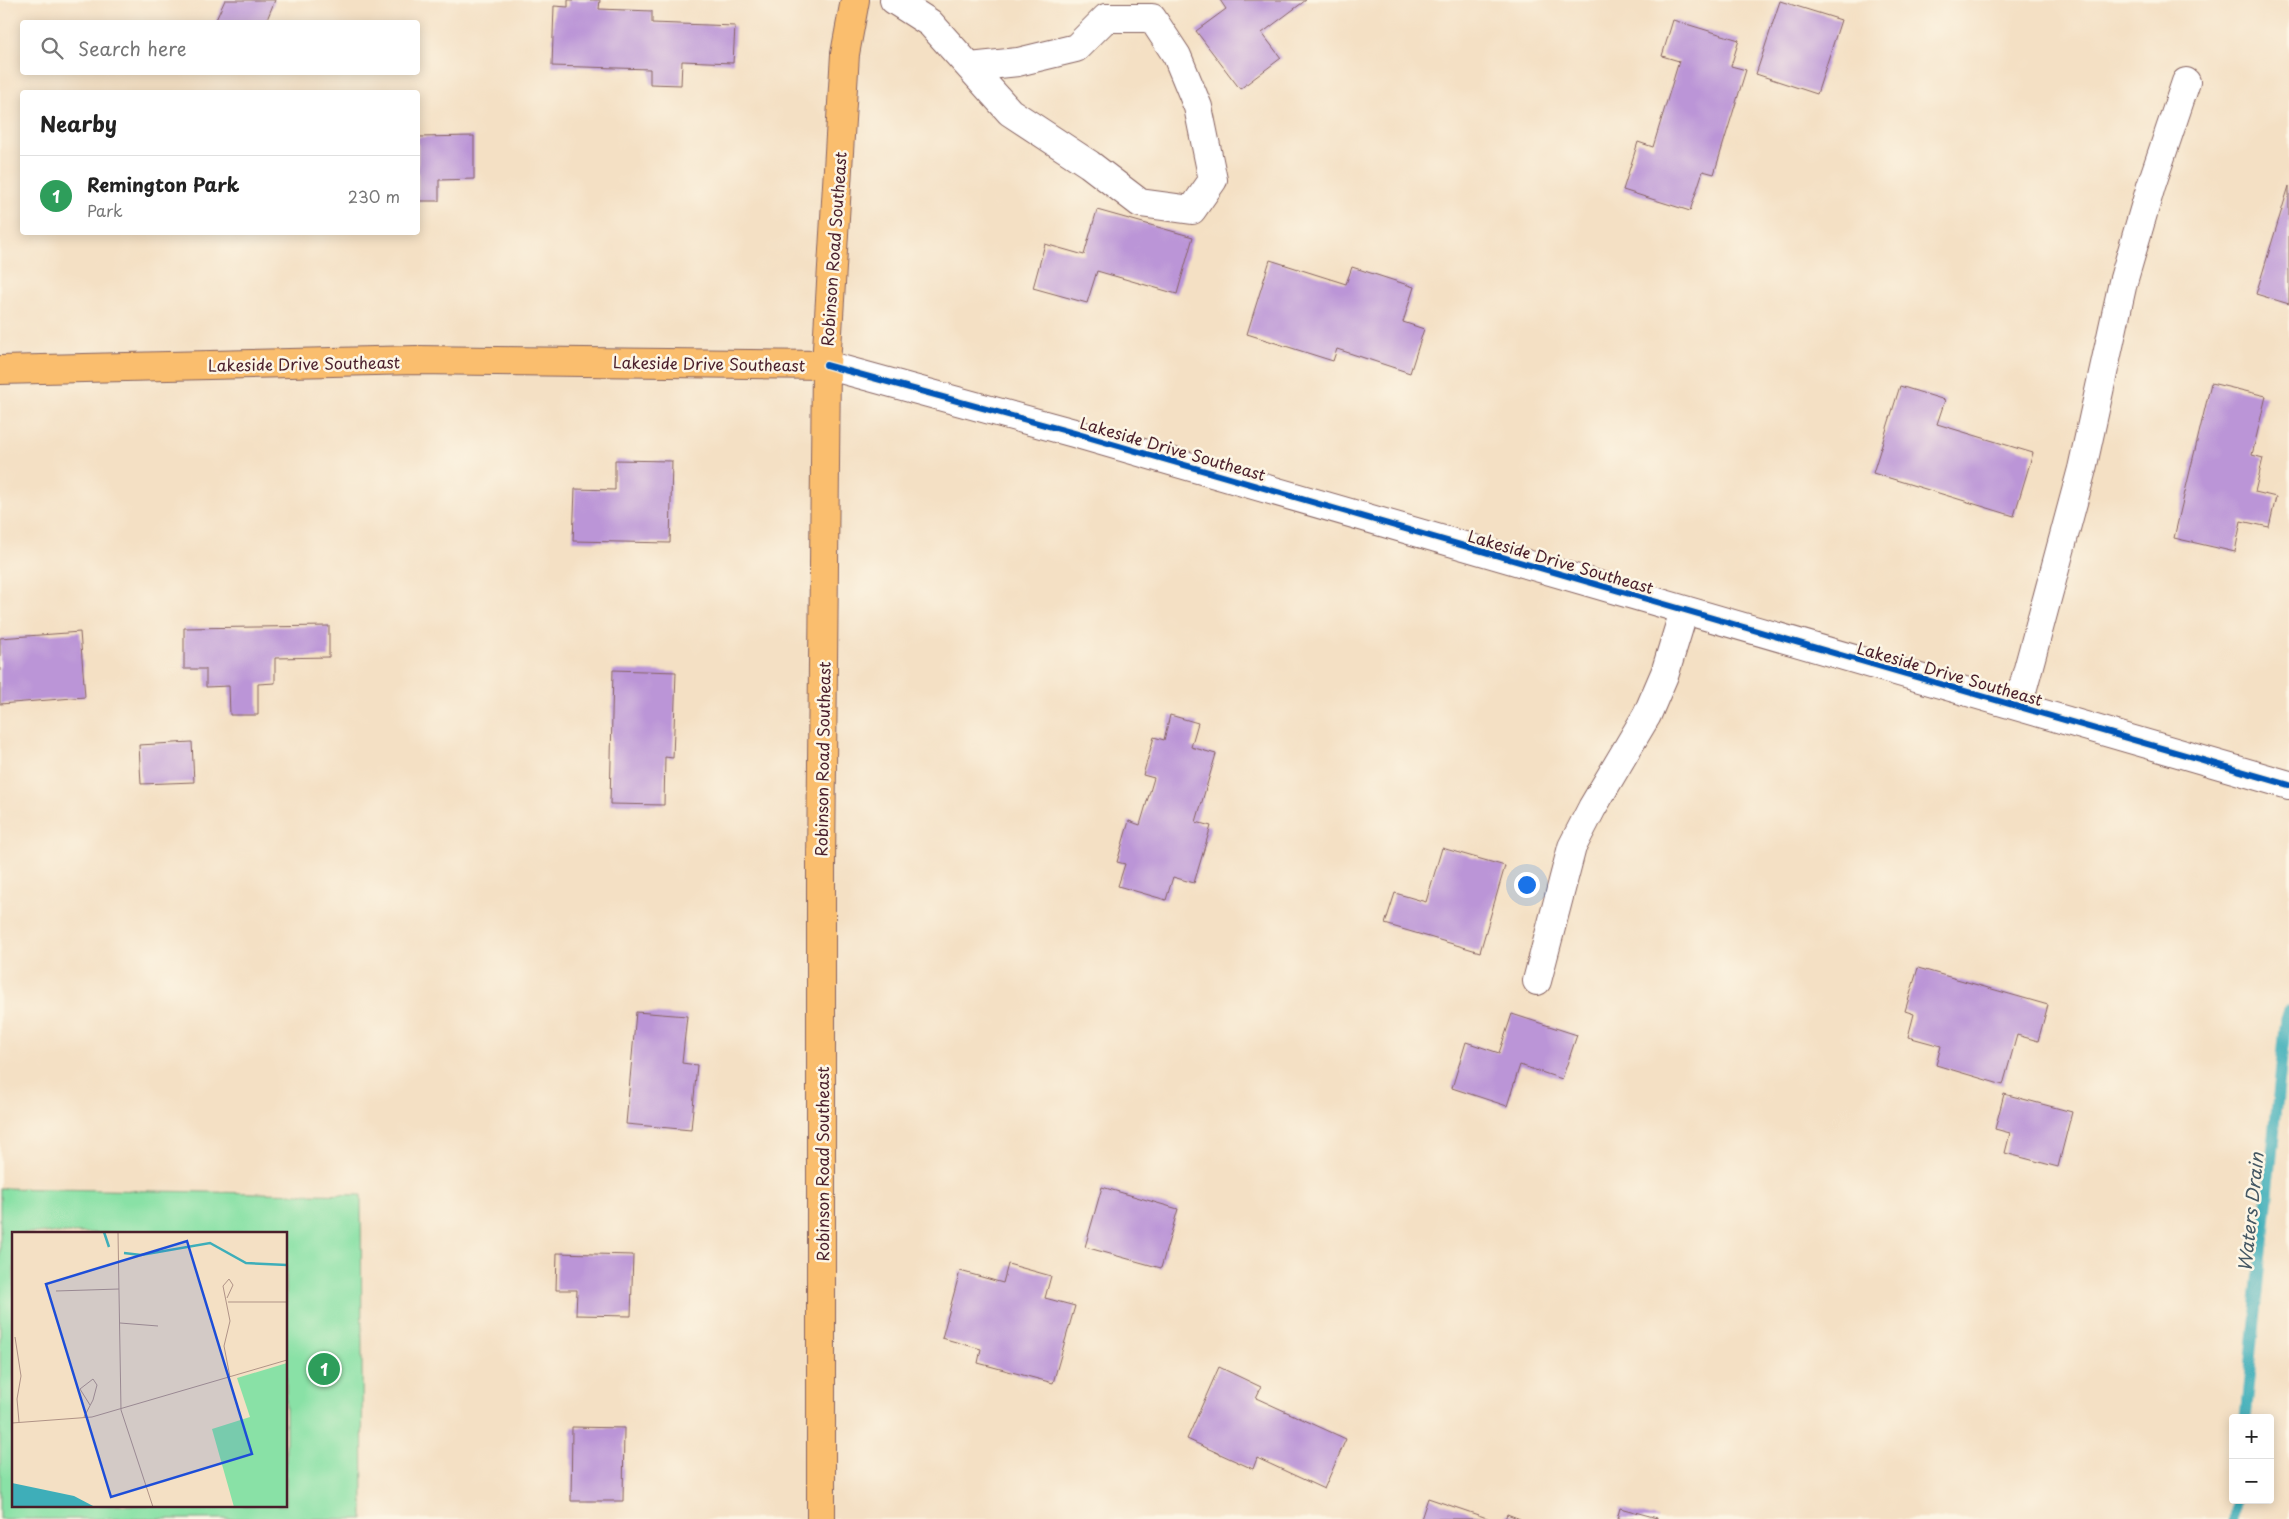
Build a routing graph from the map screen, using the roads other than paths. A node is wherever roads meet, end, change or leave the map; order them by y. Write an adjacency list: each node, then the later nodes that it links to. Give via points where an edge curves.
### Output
1 (855, 0): 5 (main road, Robinson Road Southeast, via 845,54)
2 (894, 0): 3 (street, via 930,23)
3 (970, 66): 3 (street, via 1010,112 1089,164 1140,203 1192,210 1213,180 1198,107 1177,56 1152,18 1106,18 1076,48 1018,62)
4 (2186, 82): 8 (street, via 2123,282 2082,469)
5 (826, 364): 6 (main road, Lakeside Drive Southeast, via 416,360); 7 (street, Lakeside Drive Southeast); 11 (main road, Robinson Road Southeast, via 821,863)
6 (0, 370)
7 (1684, 611): 8 (street, Lakeside Drive Southeast); 10 (street, via 1665,673 1647,714 1572,848)
8 (2018, 706): 9 (street, Lakeside Drive Southeast)
9 (2289, 785)
10 (1537, 981)
11 (821, 1519)

